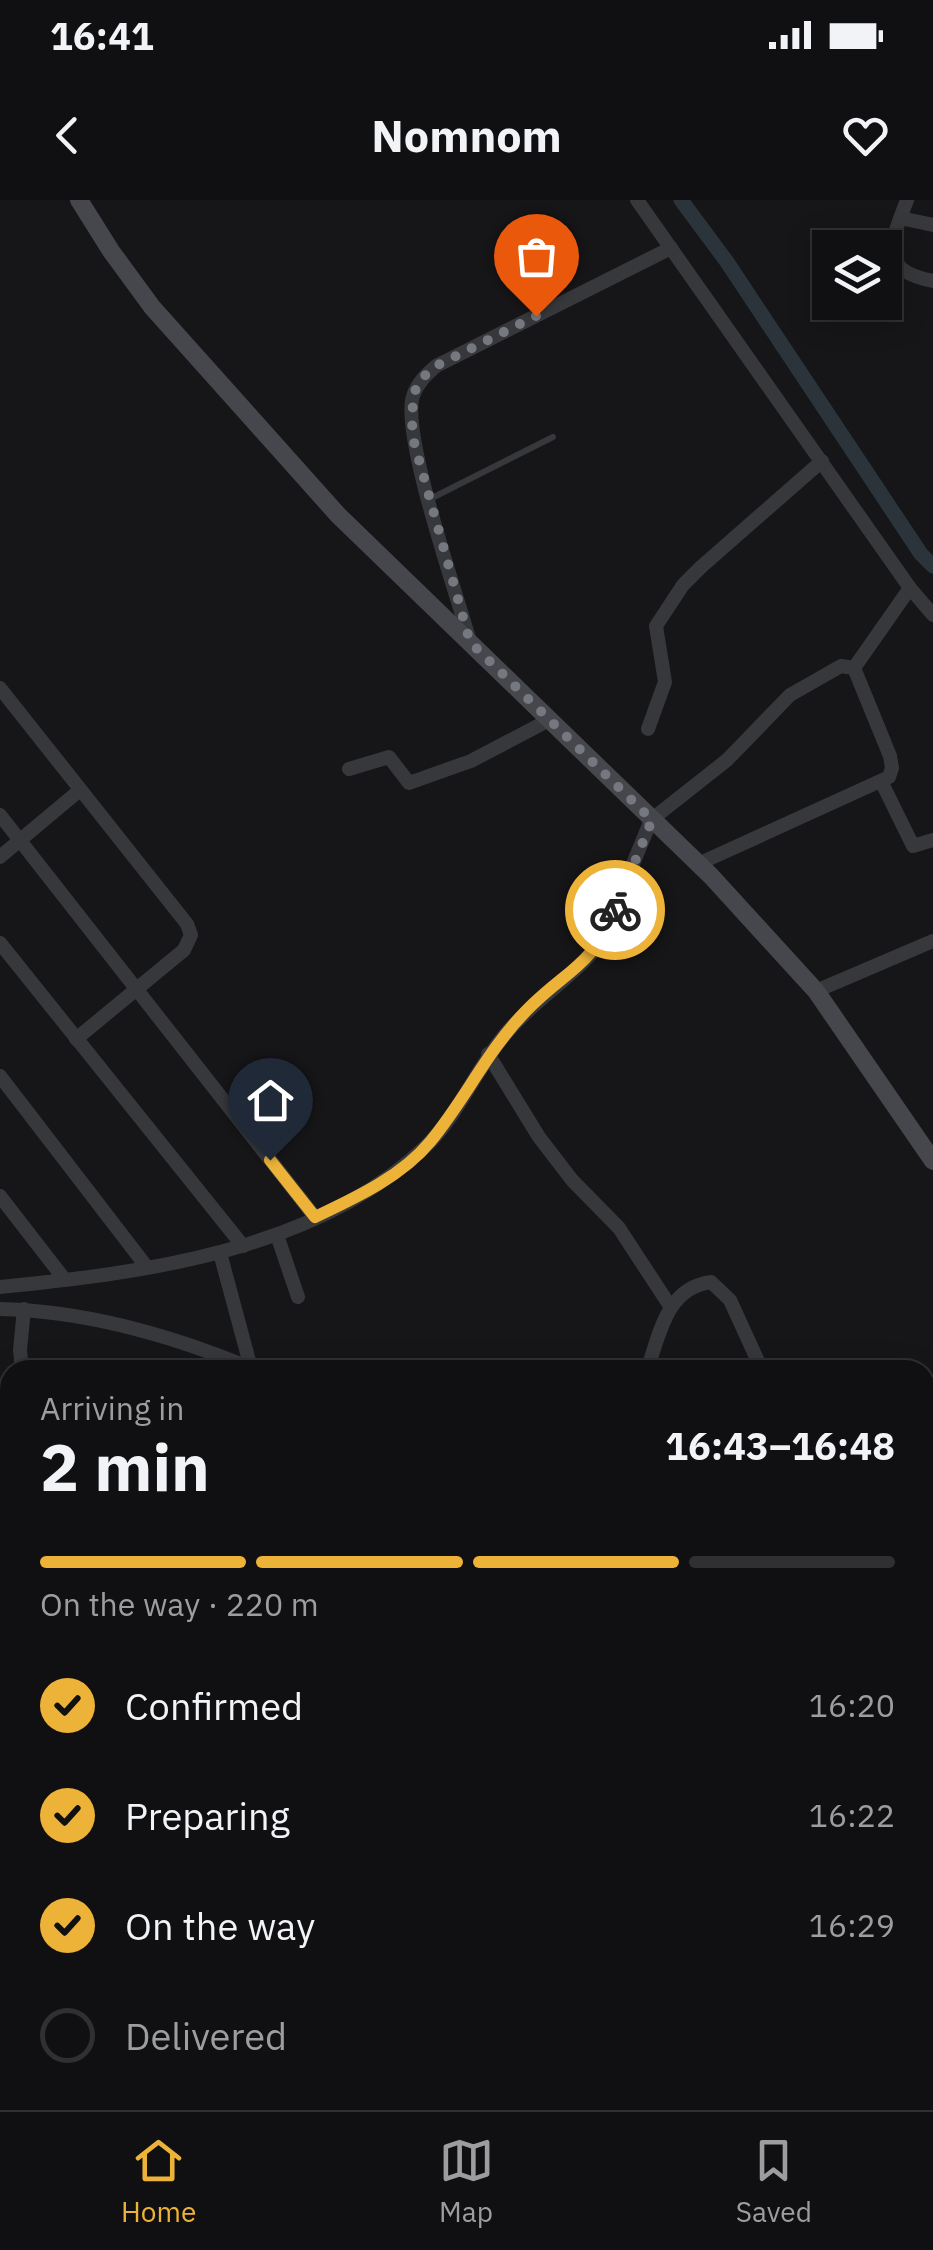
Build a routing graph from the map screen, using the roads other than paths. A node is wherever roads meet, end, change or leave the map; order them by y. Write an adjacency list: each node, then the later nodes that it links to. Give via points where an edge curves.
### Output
1 (79, 200): 13 (street, via 152,307 244,414)
2 (637, 200): 6 (street)
3 (906, 200): 4 (street)
4 (900, 218): 5 (street); 7 (street, via 893,262)
5 (933, 225)
6 (671, 248): 9 (street); 10 (street, via 421,379 410,415)
7 (933, 282)
8 (553, 437): 10 (lane)
9 (822, 462): 11 (street); 17 (street, via 701,567 658,622 665,682)
10 (430, 499): 13 (street)
11 (910, 588): 12 (street); 14 (street)
12 (933, 615)
13 (470, 642): 16 (street)
14 (854, 668): 19 (street, via 890,756 892,768); 22 (street, via 841,666 790,696 727,760)
15 (0, 688): 20 (street)
16 (549, 720): 18 (street, via 415,782 406,782 389,756); 22 (street)
17 (648, 730)
18 (349, 769)
19 (882, 783): 23 (street, via 913,846); 26 (street)
20 (80, 790): 24 (street); 29 (street, via 187,924 184,950)
21 (0, 815): 24 (street)
22 (652, 820): 26 (street); 32 (street, via 602,942)
23 (933, 840)
24 (20, 841): 25 (street); 29 (street)
25 (0, 857)
26 (698, 864): 30 (street)
27 (933, 941): 30 (street)
28 (0, 943): 31 (street)
29 (136, 989): 31 (street); 36 (street)
30 (816, 991): 34 (street)
31 (76, 1039): 38 (street)
32 (488, 1054): 36 (street, via 428,1144 360,1196); 45 (street, via 538,1137 619,1228)
33 (0, 1076): 40 (street)
34 (933, 1162)
35 (0, 1196): 41 (street)
36 (315, 1217): 37 (street)
37 (277, 1235): 38 (street); 44 (street)
38 (243, 1246): 39 (street)
39 (220, 1254): 40 (street); 50 (street)
40 (146, 1266): 41 (street)
41 (65, 1280): 42 (street)
42 (28, 1284): 43 (street); 47 (street)
43 (0, 1288)
44 (298, 1297)
45 (670, 1306): 51 (street); 52 (street, via 696,1284 721,1288)
46 (0, 1309): 47 (street)
47 (27, 1309): 48 (street); 49 (street, via 140,1329)
48 (21, 1360)
49 (228, 1360)
50 (250, 1360)
51 (651, 1360)
52 (757, 1360)

